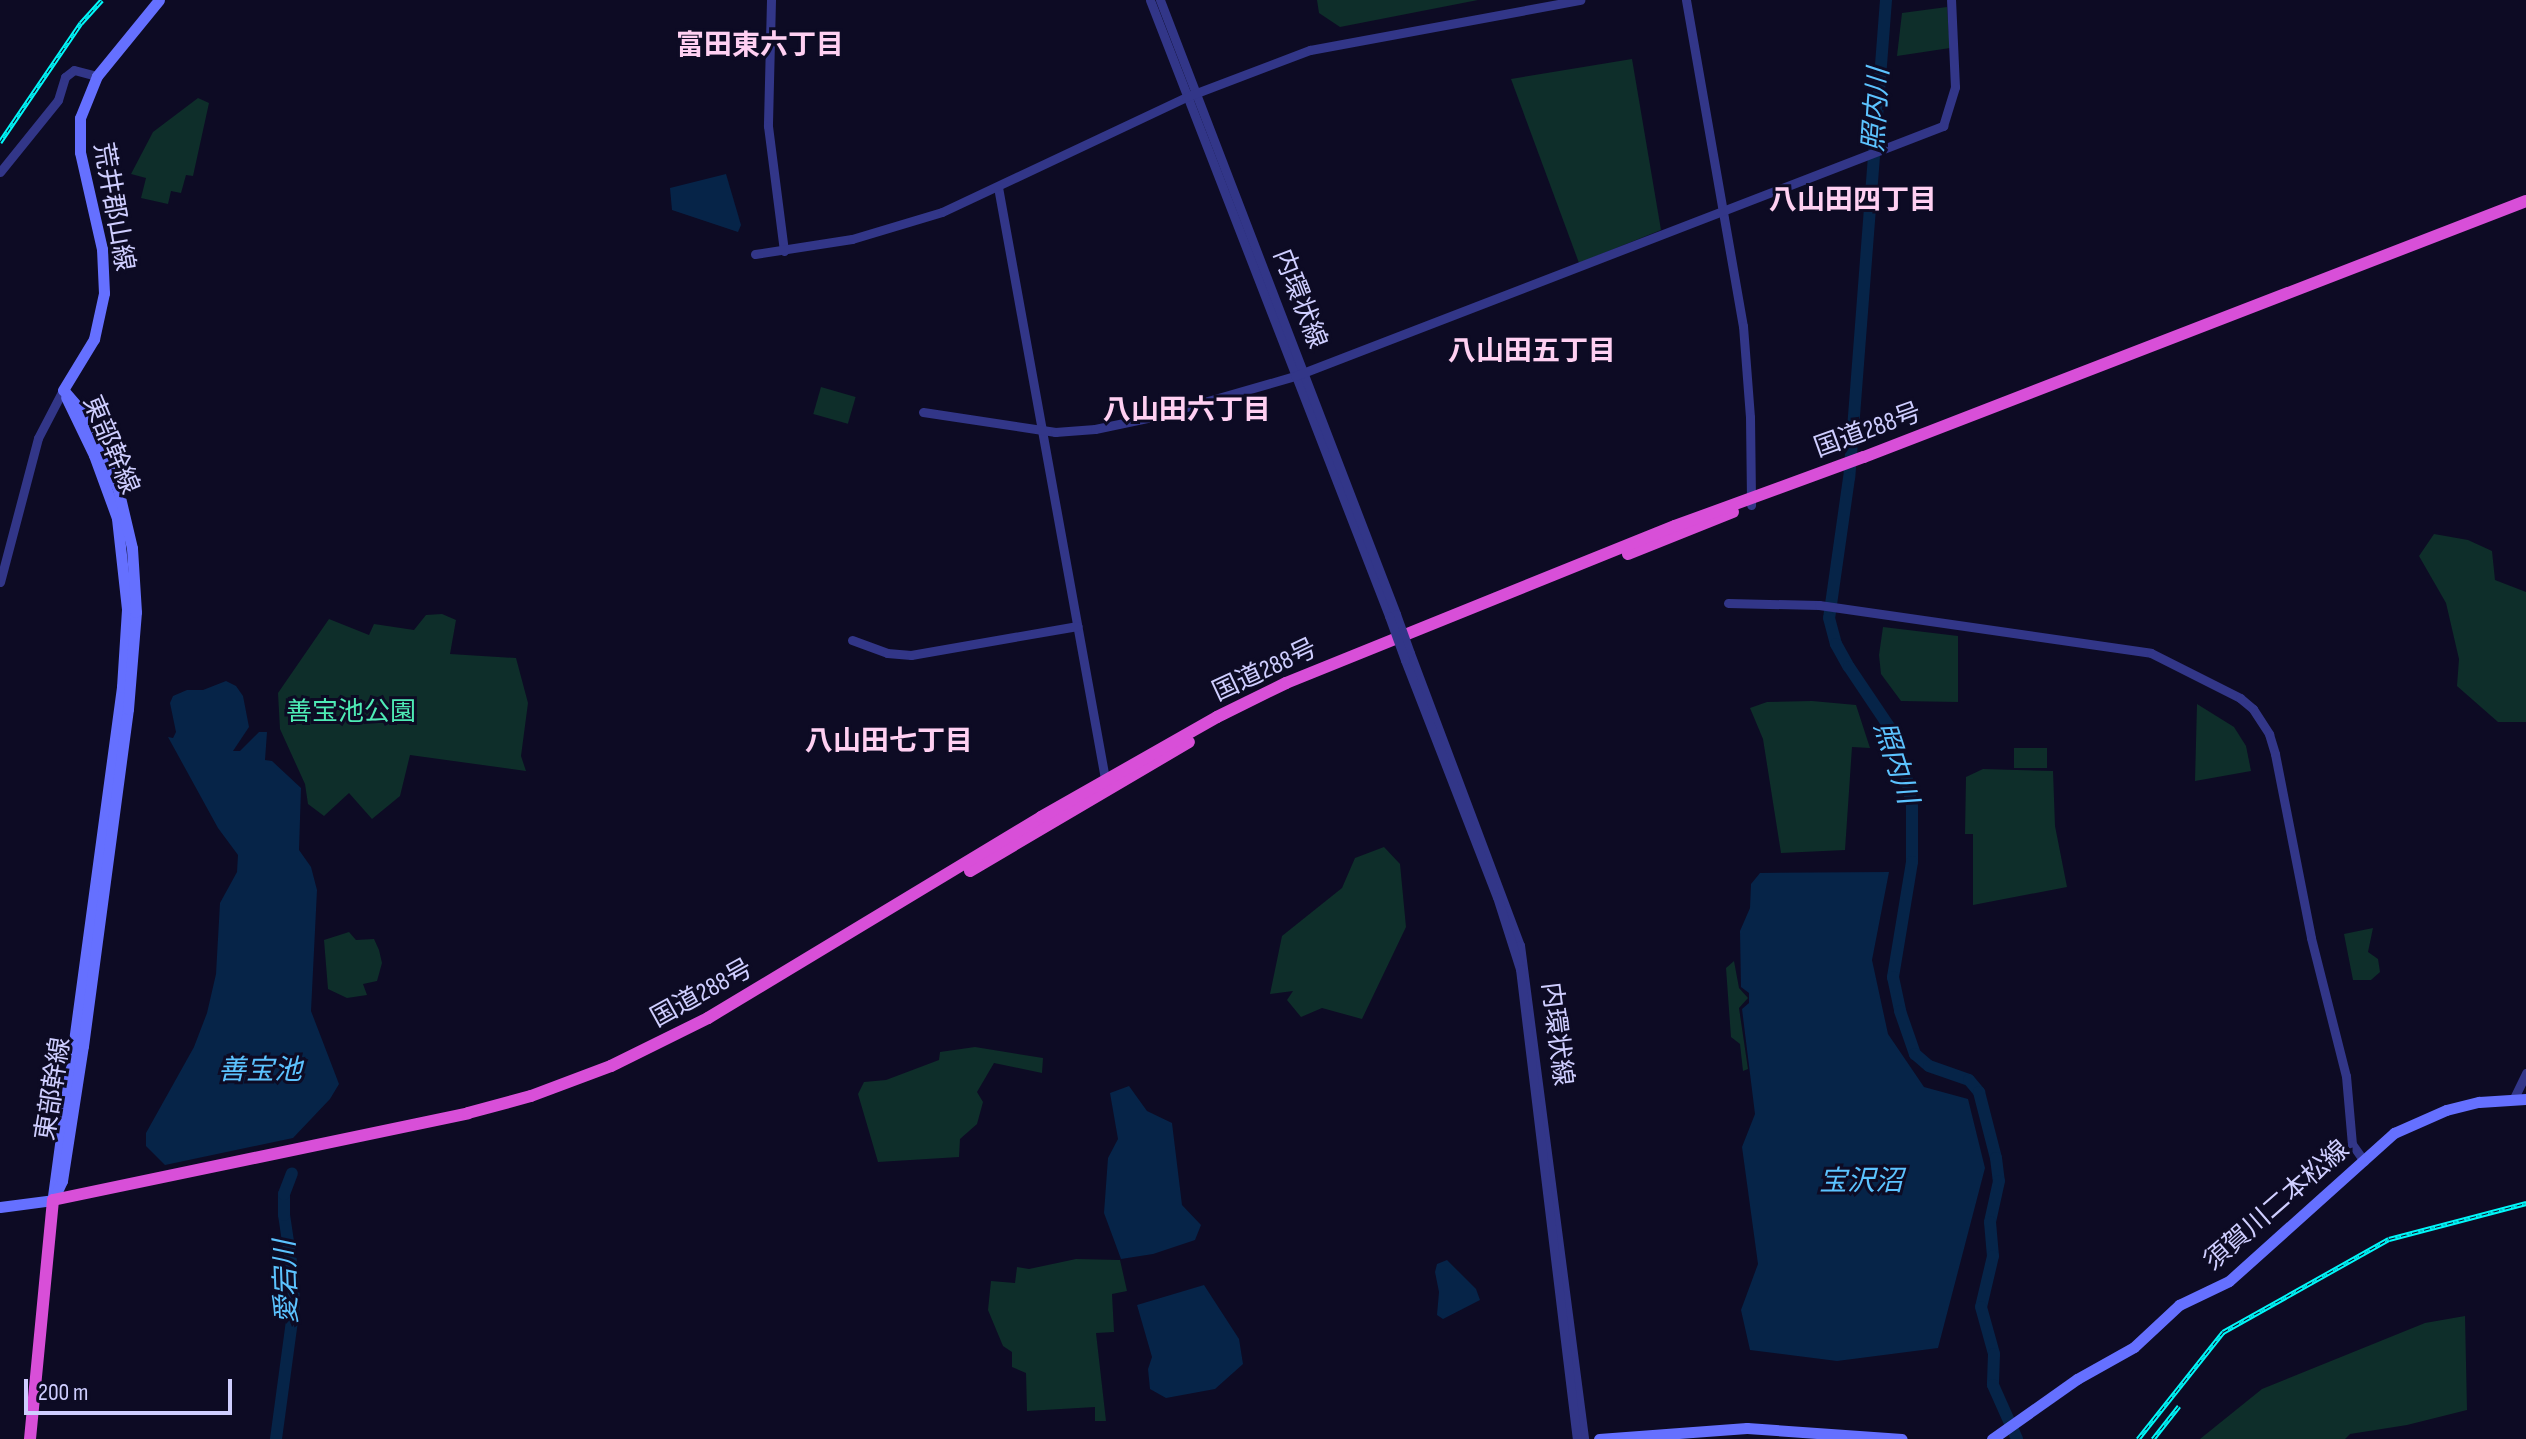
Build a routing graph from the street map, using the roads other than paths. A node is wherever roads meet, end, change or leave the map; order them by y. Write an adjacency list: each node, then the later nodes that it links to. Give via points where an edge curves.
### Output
1 (159, 0): 8 (main road, 荒井郡山線)
2 (771, 0): 15 (street, via 768,126)
3 (1150, 0): 10 (street)
4 (1160, 0): 9 (street, 内環状線)
5 (1580, 0): 9 (street, via 1345,41)
6 (1686, 0): 14 (street)
7 (1951, 0): 14 (street, via 1955,87 1943,126)
8 (97, 76): 11 (street, via 74,70 65,77 58,100); 18 (main road, 荒井郡山線, via 84,103 78,137 102,249 103,306 88,352)
9 (1197, 93): 10 (street); 17 (street, 内環状線)
10 (1186, 97): 12 (street); 17 (street)
11 (0, 172)
12 (998, 187): 15 (street, via 892,229); 20 (street)
13 (2526, 203): 21 (highway, 国道288号)
14 (1723, 213): 17 (street); 21 (street, via 1748,377)
15 (784, 251): 16 (street)
16 (755, 254)
17 (1299, 374): 20 (street, via 1129,423); 26 (street, bridge)
18 (63, 390): 22 (street, via 38,438); 31 (main road, 東部幹線, via 85,415 118,489 132,548 136,612 83,1046 62,1181)
19 (923, 412): 20 (street)
20 (1042, 431): 24 (street)
21 (1751, 501): 27 (highway, 国道288号, via 1326,672)
22 (0, 582)
23 (1728, 603): 30 (street, via 1823,605 2151,653 2253,709 2275,754 2311,938 2346,1076 2352,1144)
24 (1077, 626): 25 (street, via 911,655); 27 (street)
25 (852, 640)
26 (1408, 656): 36 (street, 内環状線, via 1520,969); 37 (street, 内環状線, via 1523,958)
27 (1106, 786): 31 (highway, 国道288号, via 703,1027 621,1069 526,1103 461,1119)
28 (2526, 1073): 29 (street)
29 (2520, 1098): 30 (main road, 須賀川二本松線, via 2446,1110 2411,1122)
30 (2364, 1161): 34 (main road, 須賀川二本松線, via 2229,1281 2179,1305 2134,1347 2077,1379)
31 (53, 1204): 32 (main road); 33 (main road); 35 (highway)
32 (0, 1207)
33 (0, 1214)
34 (1997, 1437)
35 (30, 1439)
36 (1577, 1439)
37 (1584, 1439)
38 (1599, 1439): 39 (main road, via 1747,1428)
39 (1902, 1439)

